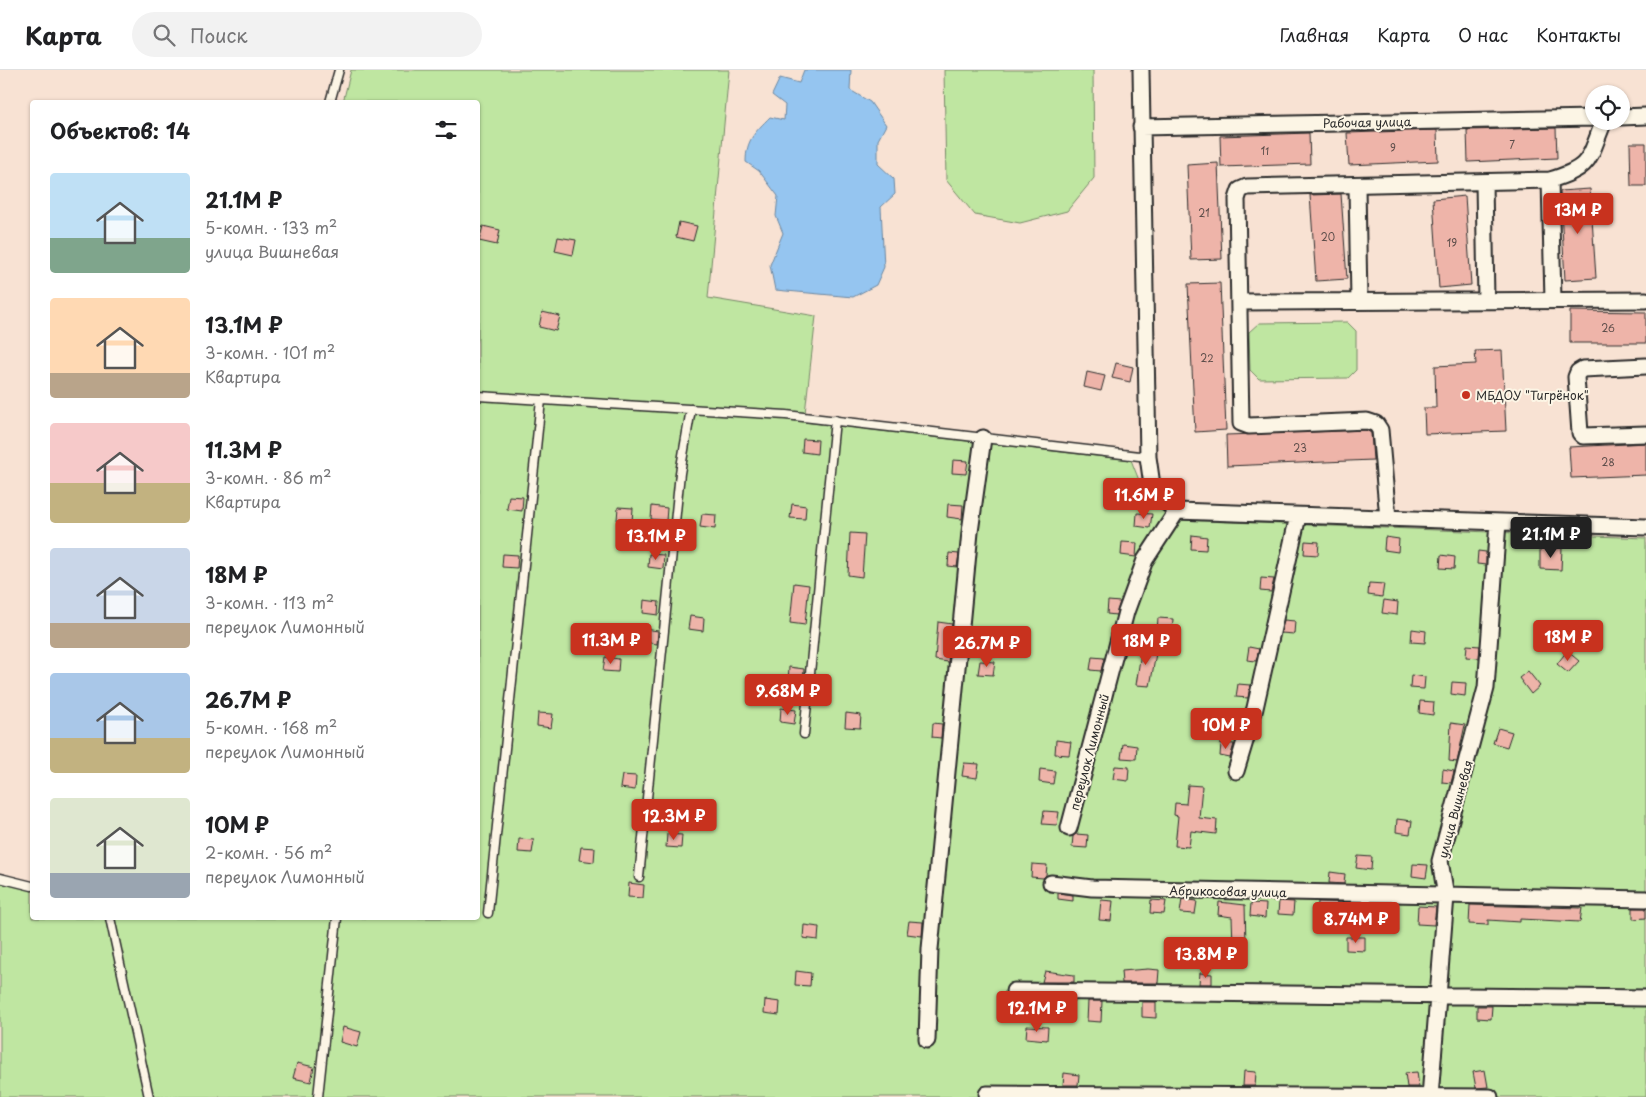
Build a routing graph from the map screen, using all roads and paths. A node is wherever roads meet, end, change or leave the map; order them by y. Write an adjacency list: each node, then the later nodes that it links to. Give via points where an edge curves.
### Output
1 (339, 70): 3 (lane)
2 (1141, 70): 7 (street)
3 (331, 100)
4 (1646, 116): 5 (street)
5 (1630, 117)
6 (1585, 118): 7 (street, Рабочая улица)
7 (1141, 127): 24 (street)
8 (1600, 130): 9 (street, via 1586,164)
9 (1550, 180): 10 (street); 13 (street)
10 (1484, 182): 11 (street); 12 (street)
11 (1357, 186): 15 (street); 16 (street, via 1247,187 1240,190 1237,200)
12 (1486, 300): 13 (street); 15 (street)
13 (1553, 300): 14 (street)
14 (1646, 300)
15 (1359, 301): 16 (street)
16 (1240, 302): 27 (street, via 1241,422 1249,426 1367,421 1376,424 1380,430)
17 (1646, 366): 22 (street, via 1583,369 1576,377 1580,433 1583,436)
18 (480, 396): 19 (lane)
19 (541, 400): 20 (lane); 39 (lane)
20 (691, 409): 21 (lane); 33 (lane, via 680,473)
21 (835, 420): 23 (lane); 30 (lane)
22 (1646, 434)
23 (983, 438): 24 (lane); 45 (street, via 970,532 936,884)
24 (1148, 457): 25 (street, via 1153,492)
25 (1177, 511): 26 (street); 32 (street, переулок Лимонный, via 1145,560 1126,612)
26 (1298, 516): 27 (street); 31 (street, via 1255,708)
27 (1388, 518): 28 (street)
28 (1498, 522): 29 (street); 37 (street, улица Вишневая, via 1486,688 1440,861)
29 (1646, 527)
30 (804, 734)
31 (1236, 771)
32 (1069, 828)
33 (639, 877)
34 (0, 878): 36 (lane)
35 (1051, 883): 37 (street, Абрикосовая улица, via 1092,888)
36 (30, 886)
37 (1446, 896): 38 (street, Абрикосовая улица); 43 (street, улица Вишневая)
38 (1646, 899)
39 (488, 913)
40 (110, 920): 48 (lane)
41 (337, 920): 49 (lane)
42 (1014, 991): 43 (street)
43 (1438, 996): 44 (street); 47 (street, улица Вишневая)
44 (1646, 998)
45 (927, 1040)
46 (987, 1096): 47 (street)
47 (1430, 1096): 50 (street)
48 (148, 1097)
49 (318, 1097)
50 (1490, 1097)

